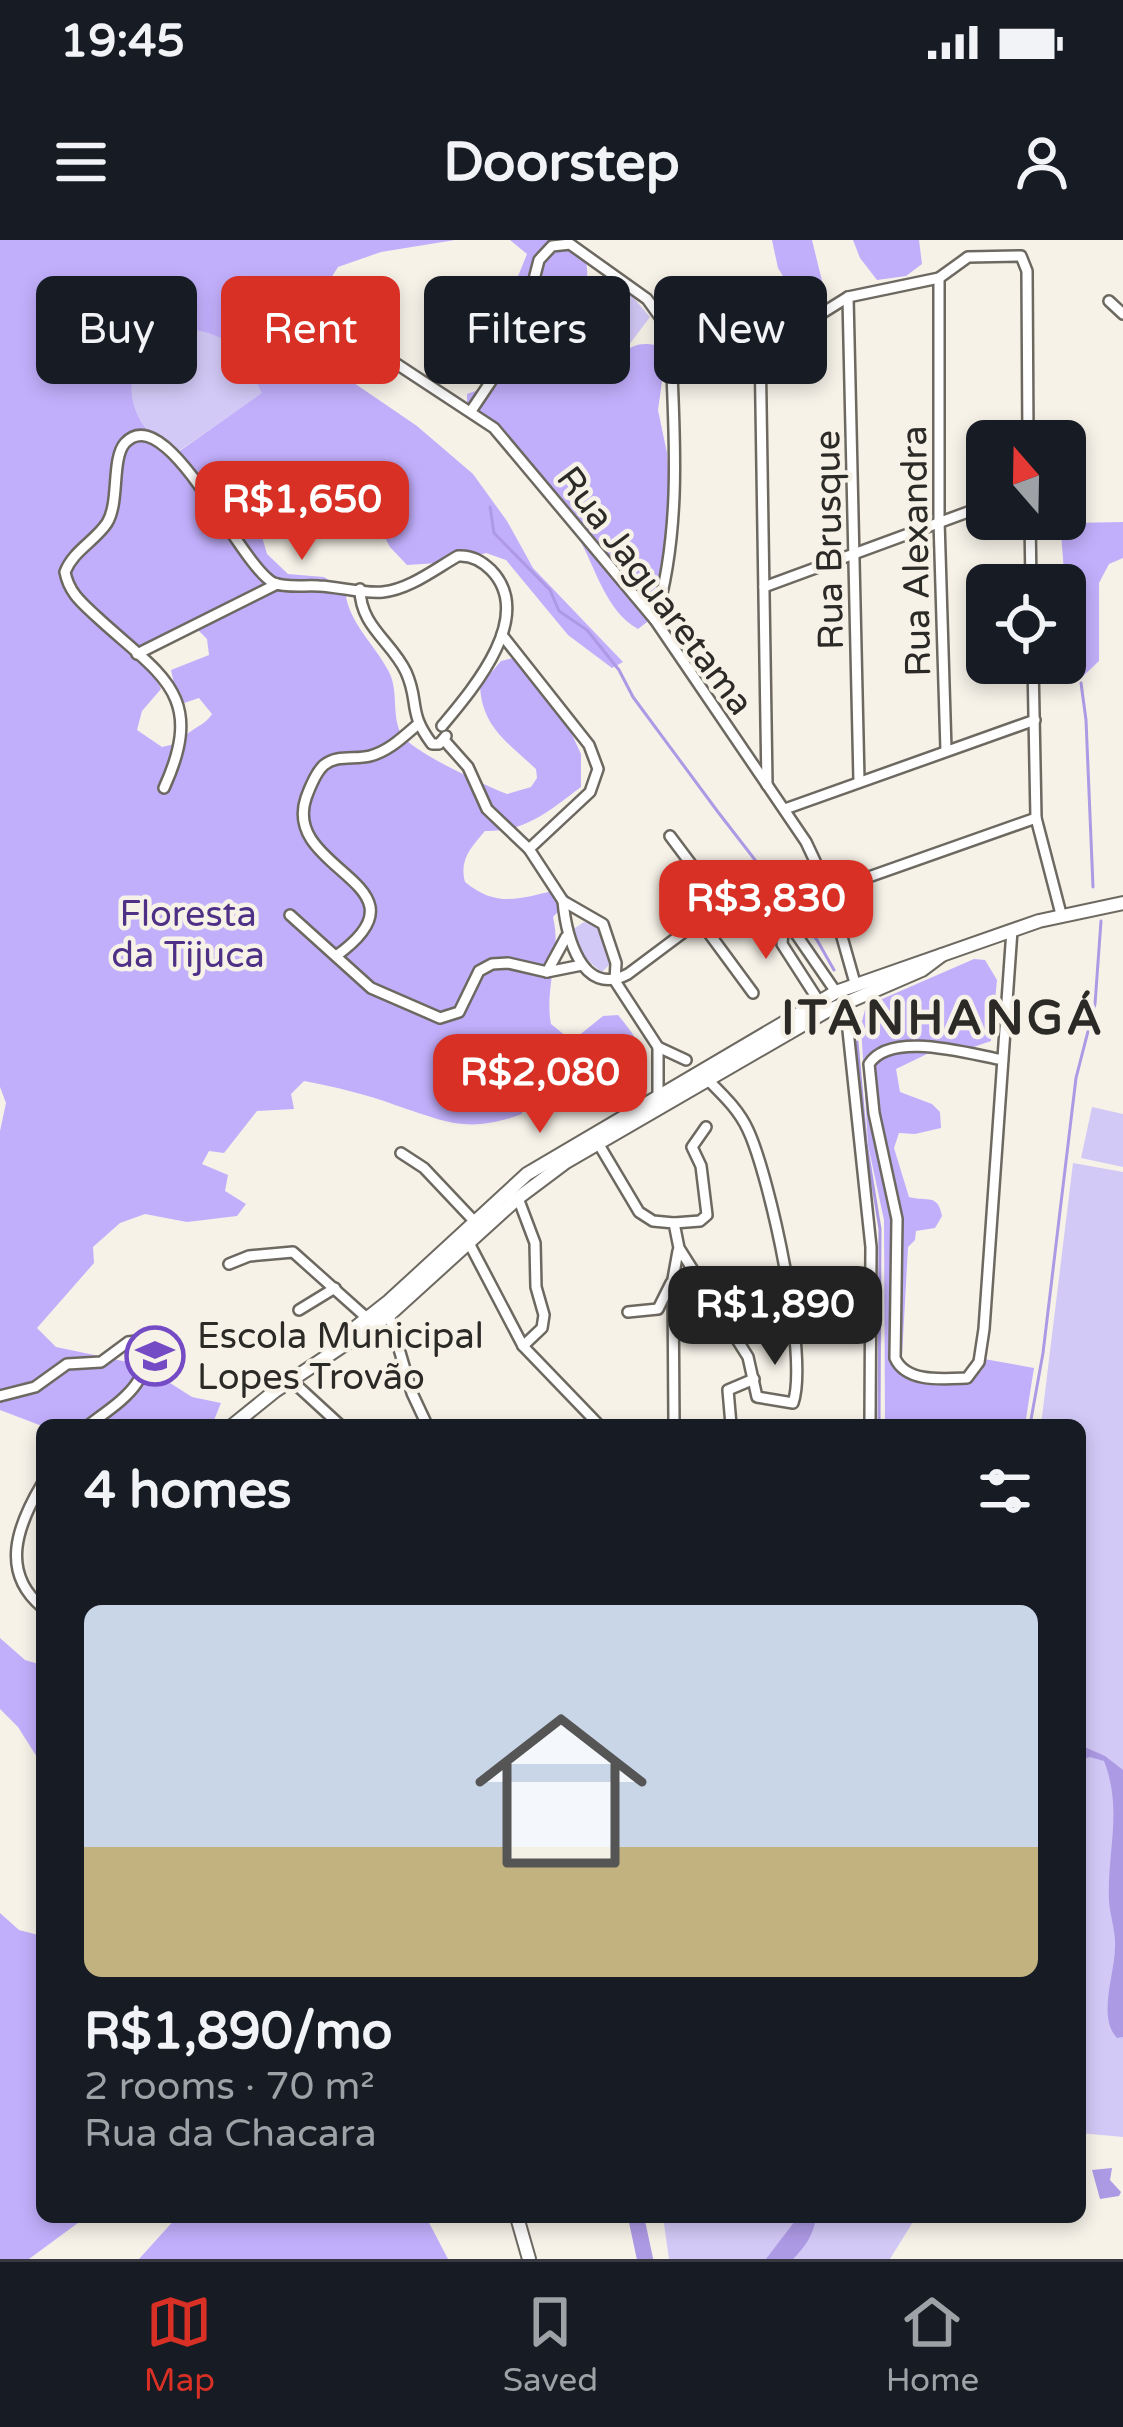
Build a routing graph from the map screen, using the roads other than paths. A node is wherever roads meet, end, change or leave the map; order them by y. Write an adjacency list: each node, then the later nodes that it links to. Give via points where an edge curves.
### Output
1 (939, 278): 2 (street); 11 (street, via 968,256 1024,259); 13 (street, Rua Alexandra)
2 (848, 297): 5 (street); 14 (street, Rua Brusque)
3 (1109, 301): 6 (street)
4 (654, 309): 10 (street, via 570,244 552,246 539,260 518,341)
5 (827, 311)
6 (1123, 314)
7 (400, 366): 10 (street, Rua Jaguaretama)
8 (671, 384): 18 (street, via 673,524)
9 (761, 384): 16 (street)
10 (471, 411): 18 (street, Rua Jaguaretama, via 514,449)
11 (1028, 420)
12 (966, 512): 13 (street)
13 (939, 521): 14 (street); 27 (street, Rua Alexandra)
14 (856, 551): 16 (street); 29 (street, Rua Brusque)
15 (277, 584): 17 (street); 20 (street); 20 (street, via 255,568 161,440 141,436 124,444 107,523 65,572 76,598)
16 (764, 587): 26 (street)
17 (360, 589): 19 (street, via 403,587 467,555 493,571 506,592); 24 (street, via 365,616 405,669)
18 (655, 620): 28 (street, Rua Jaguaretama)
19 (502, 635): 23 (street); 35 (street, via 589,745 598,769 590,793)
20 (136, 654): 31 (street, via 163,678 184,719)
21 (1034, 684): 22 (street)
22 (1035, 720): 27 (street); 33 (street)
23 (442, 726): 24 (street); 25 (street)
24 (422, 729): 25 (street, via 433,744); 50 (street, via 370,756 323,766 303,806 317,848 358,883 370,905 362,938)
25 (444, 740): 35 (street, via 469,767 487,809)
26 (768, 742): 28 (street); 30 (street)
27 (946, 751): 29 (street)
28 (747, 755): 30 (street, Rua Jaguaretama)
29 (859, 781): 32 (street)
30 (767, 785): 32 (street, Rua Jaguaretama)
31 (164, 788)
32 (785, 809): 36 (street, Rua Jaguaretama)
33 (1036, 818): 36 (street); 41 (street)
34 (670, 836): 39 (street)
35 (529, 849): 37 (street)
36 (829, 891): 56 (street, Rua Jaguaretama)
37 (563, 901): 40 (street); 46 (street)
38 (1123, 903): 41 (main road)
39 (721, 904): 43 (street, via 759,886); 44 (street)
40 (590, 913): 46 (street); 48 (street)
41 (1061, 914): 45 (main road)
42 (290, 915): 50 (street)
43 (784, 918): 47 (street); 51 (street)
44 (700, 921): 52 (street); 57 (street)
45 (1012, 930): 49 (main road); 62 (street)
46 (566, 932): 53 (street); 54 (street)
47 (806, 949): 51 (street); 58 (street)
48 (613, 952): 52 (street); 55 (street)
49 (943, 955): 56 (main road); 58 (main road)
50 (336, 956): 54 (street, via 371,988 440,1018 459,1012 484,967)
51 (790, 959): 59 (street)
52 (640, 964): 55 (street)
53 (582, 965): 54 (street); 55 (street)
54 (547, 971)
55 (615, 981): 60 (street)
56 (855, 983): 58 (main road)
57 (753, 993)
58 (841, 997): 59 (main road); 92 (street, via 872,1247)
59 (822, 1007): 63 (main road); 64 (main road)
60 (658, 1047): 61 (street); 64 (street)
61 (686, 1060)
62 (1004, 1060): 62 (street, via 982,1344 974,1372 914,1376 895,1358 898,1236 869,1064 878,1053 909,1045)
63 (708, 1080): 66 (main road); 82 (street, via 754,1145 795,1328 793,1403 757,1397)
64 (658, 1096): 69 (main road, via 527,1174)
65 (706, 1127): 70 (street, via 692,1147 707,1215)
66 (598, 1143): 68 (main road); 70 (street, via 639,1212)
67 (401, 1153): 69 (street)
68 (518, 1198): 71 (main road); 80 (street, via 535,1243 544,1315)
69 (475, 1222): 79 (main road)
70 (674, 1223): 72 (street)
71 (469, 1243): 78 (main road); 80 (street)
72 (679, 1248): 74 (street); 82 (street)
73 (229, 1264): 75 (street, via 283,1250)
74 (674, 1279): 77 (street, via 658,1309); 90 (street)
75 (335, 1288): 76 (street); 79 (street)
76 (299, 1310)
77 (628, 1312)
78 (389, 1315): 81 (main road); 88 (street)
79 (368, 1318): 81 (main road)
80 (523, 1346): 89 (street)
81 (328, 1355): 83 (main road)
82 (754, 1379): 91 (street, via 728,1390)
83 (291, 1380): 86 (main road); 87 (street)
84 (0, 1396): 85 (street, via 34,1387 67,1364 101,1362 136,1341 143,1354 138,1384)
85 (96, 1419)
86 (241, 1419)
87 (333, 1419)
88 (424, 1419)
89 (593, 1419)
90 (674, 1419)
91 (730, 1419)
92 (870, 1419)
93 (36, 1496): 94 (street, via 11,1559)
94 (36, 1603)
95 (519, 2223): 96 (main road)
96 (529, 2259)

